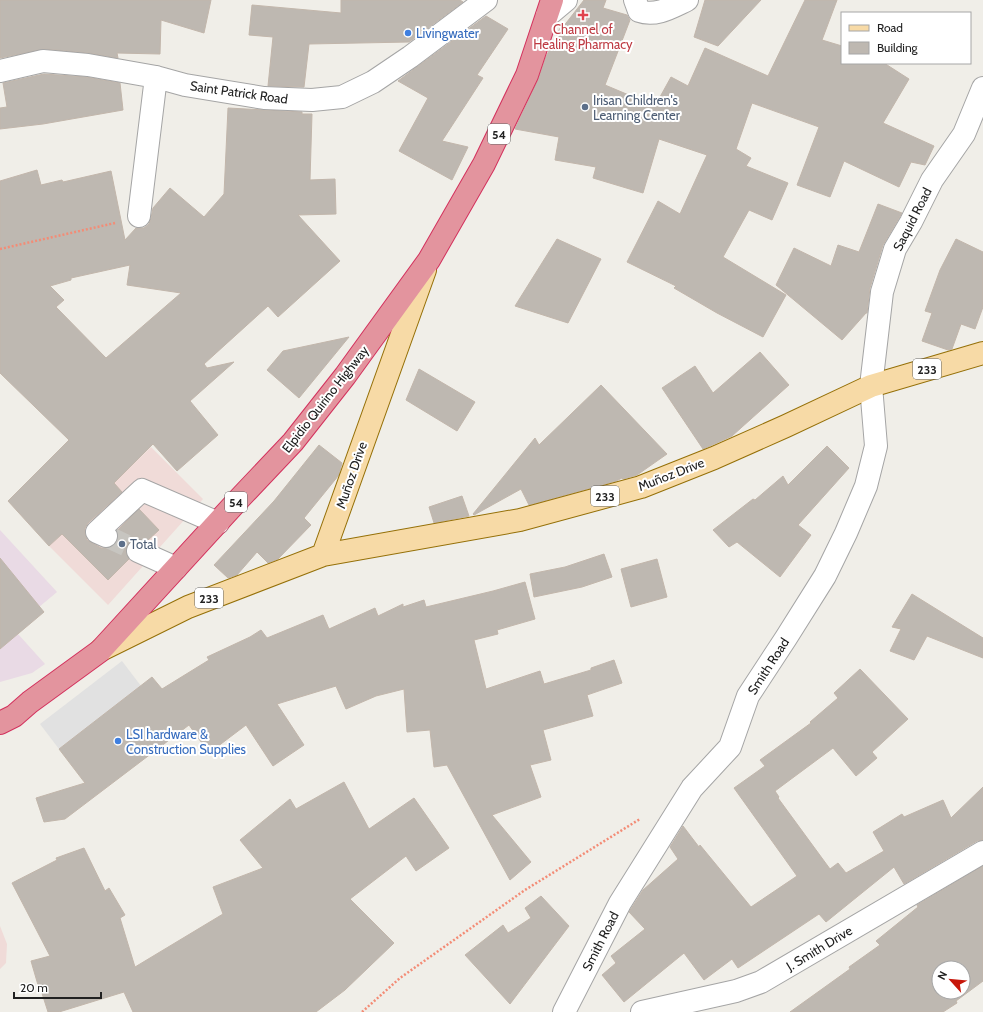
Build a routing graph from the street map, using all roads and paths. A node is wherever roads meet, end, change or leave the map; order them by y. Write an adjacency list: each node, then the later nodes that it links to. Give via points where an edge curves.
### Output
1 (486, 0): 7 (street, Saint Patrick Road, via 379,78 342,97 312,100 264,98)
2 (566, 0): 5 (street)
3 (635, 0): 4 (street, via 639,11 645,13 659,12)
4 (687, 0)
5 (549, 8): 11 (highway, Elpidio Quirino Highway / 54, via 527,75 484,164)
6 (0, 70): 7 (street, Saint Patrick Road, via 44,61 88,65)
7 (156, 78): 9 (street)
8 (983, 88): 13 (street, Saquid Road, via 964,134 932,180 895,249 882,292)
9 (139, 216): 10 (path)
10 (0, 249)
11 (429, 260): 14 (highway, Elpidio Quirino Highway / 54, via 346,376 293,442); 17 (main road, Muñoz Drive)
12 (983, 353): 13 (main road, Muñoz Drive / 233)
13 (871, 386): 17 (main road, Muñoz Drive / 233, via 714,458 641,487 520,520); 24 (street, Smith Road, via 876,446 866,486 825,576 748,696 730,746 692,788 620,903)
14 (218, 523): 15 (street, via 142,490 97,532); 18 (highway, Elpidio Quirino Highway / 54)
15 (106, 536)
16 (138, 551): 18 (street)
17 (323, 555): 19 (main road, Muñoz Drive / 233, via 188,606)
18 (176, 568): 19 (highway, Elpidio Quirino Highway / 54)
19 (100, 651): 20 (highway, Elpidio Quirino Highway / 54, via 14,716)
20 (0, 723)
21 (644, 817): 23 (path, via 525,890 400,978)
22 (983, 852): 25 (street, J. Smith Drive, via 761,982)
23 (362, 1012)
24 (564, 1012)
25 (642, 1012)

